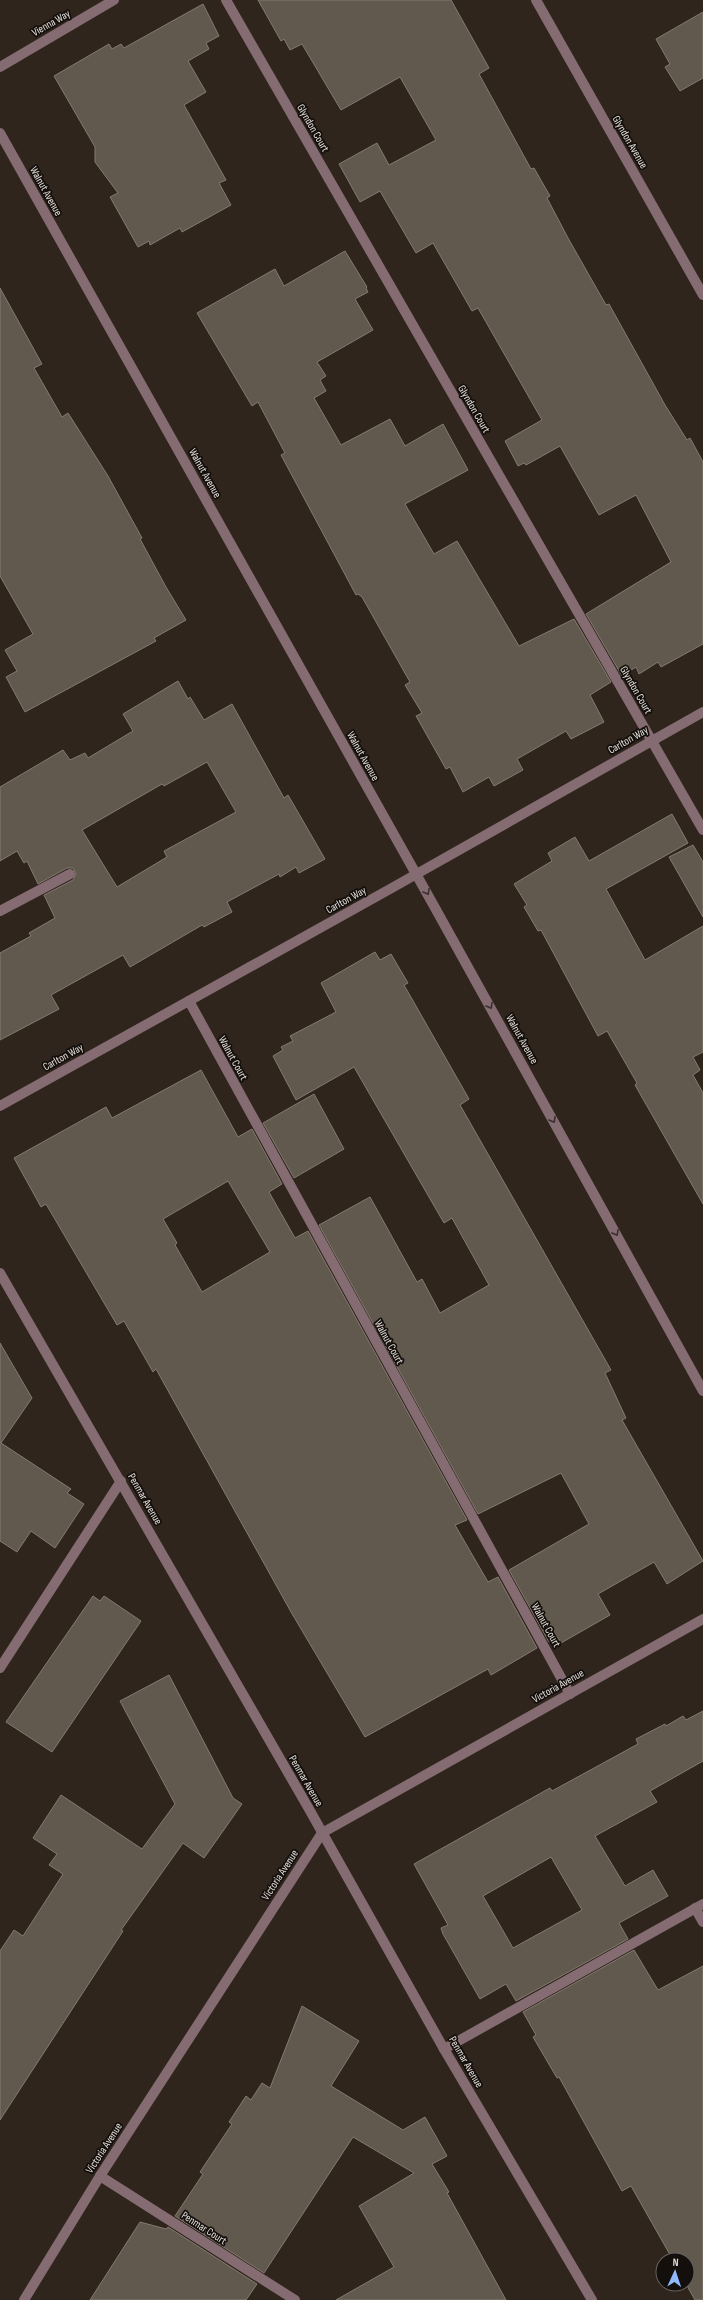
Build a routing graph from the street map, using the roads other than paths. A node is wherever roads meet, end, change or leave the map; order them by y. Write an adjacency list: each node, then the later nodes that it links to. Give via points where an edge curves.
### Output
1 (114, 0): 4 (street, Vienna Way)
2 (226, 0): 8 (street, Glyndon Court)
3 (536, 0): 6 (street, Glyndon Avenue)
4 (0, 66)
5 (0, 134): 11 (street, Walnut Avenue)
6 (703, 295)
7 (703, 712): 8 (street, Carlton Way)
8 (651, 741): 9 (street, Glyndon Court); 11 (street, Carlton Way)
9 (703, 830)
10 (70, 874): 12 (street)
11 (416, 874): 13 (street, Carlton Way); 16 (street, Walnut Avenue, one-way to 16)
12 (0, 911)
13 (188, 1001): 14 (street, Carlton Way); 20 (street, Walnut Court)
14 (0, 1106)
15 (0, 1273): 17 (street, Penmar Avenue)
16 (703, 1391)
17 (121, 1481): 19 (street); 21 (street, Penmar Avenue)
18 (703, 1619): 20 (street, Victoria Avenue)
19 (0, 1668)
20 (570, 1694): 21 (street, Victoria Avenue)
21 (322, 1833): 24 (street, Penmar Avenue); 25 (street, Victoria Avenue)
22 (699, 1906): 23 (street); 24 (street)
23 (703, 1922)
24 (444, 2049): 28 (street, Penmar Avenue)
25 (100, 2176): 26 (street, Victoria Avenue); 27 (street, Penmar Court)
26 (24, 2300)
27 (295, 2300)
28 (592, 2300)

